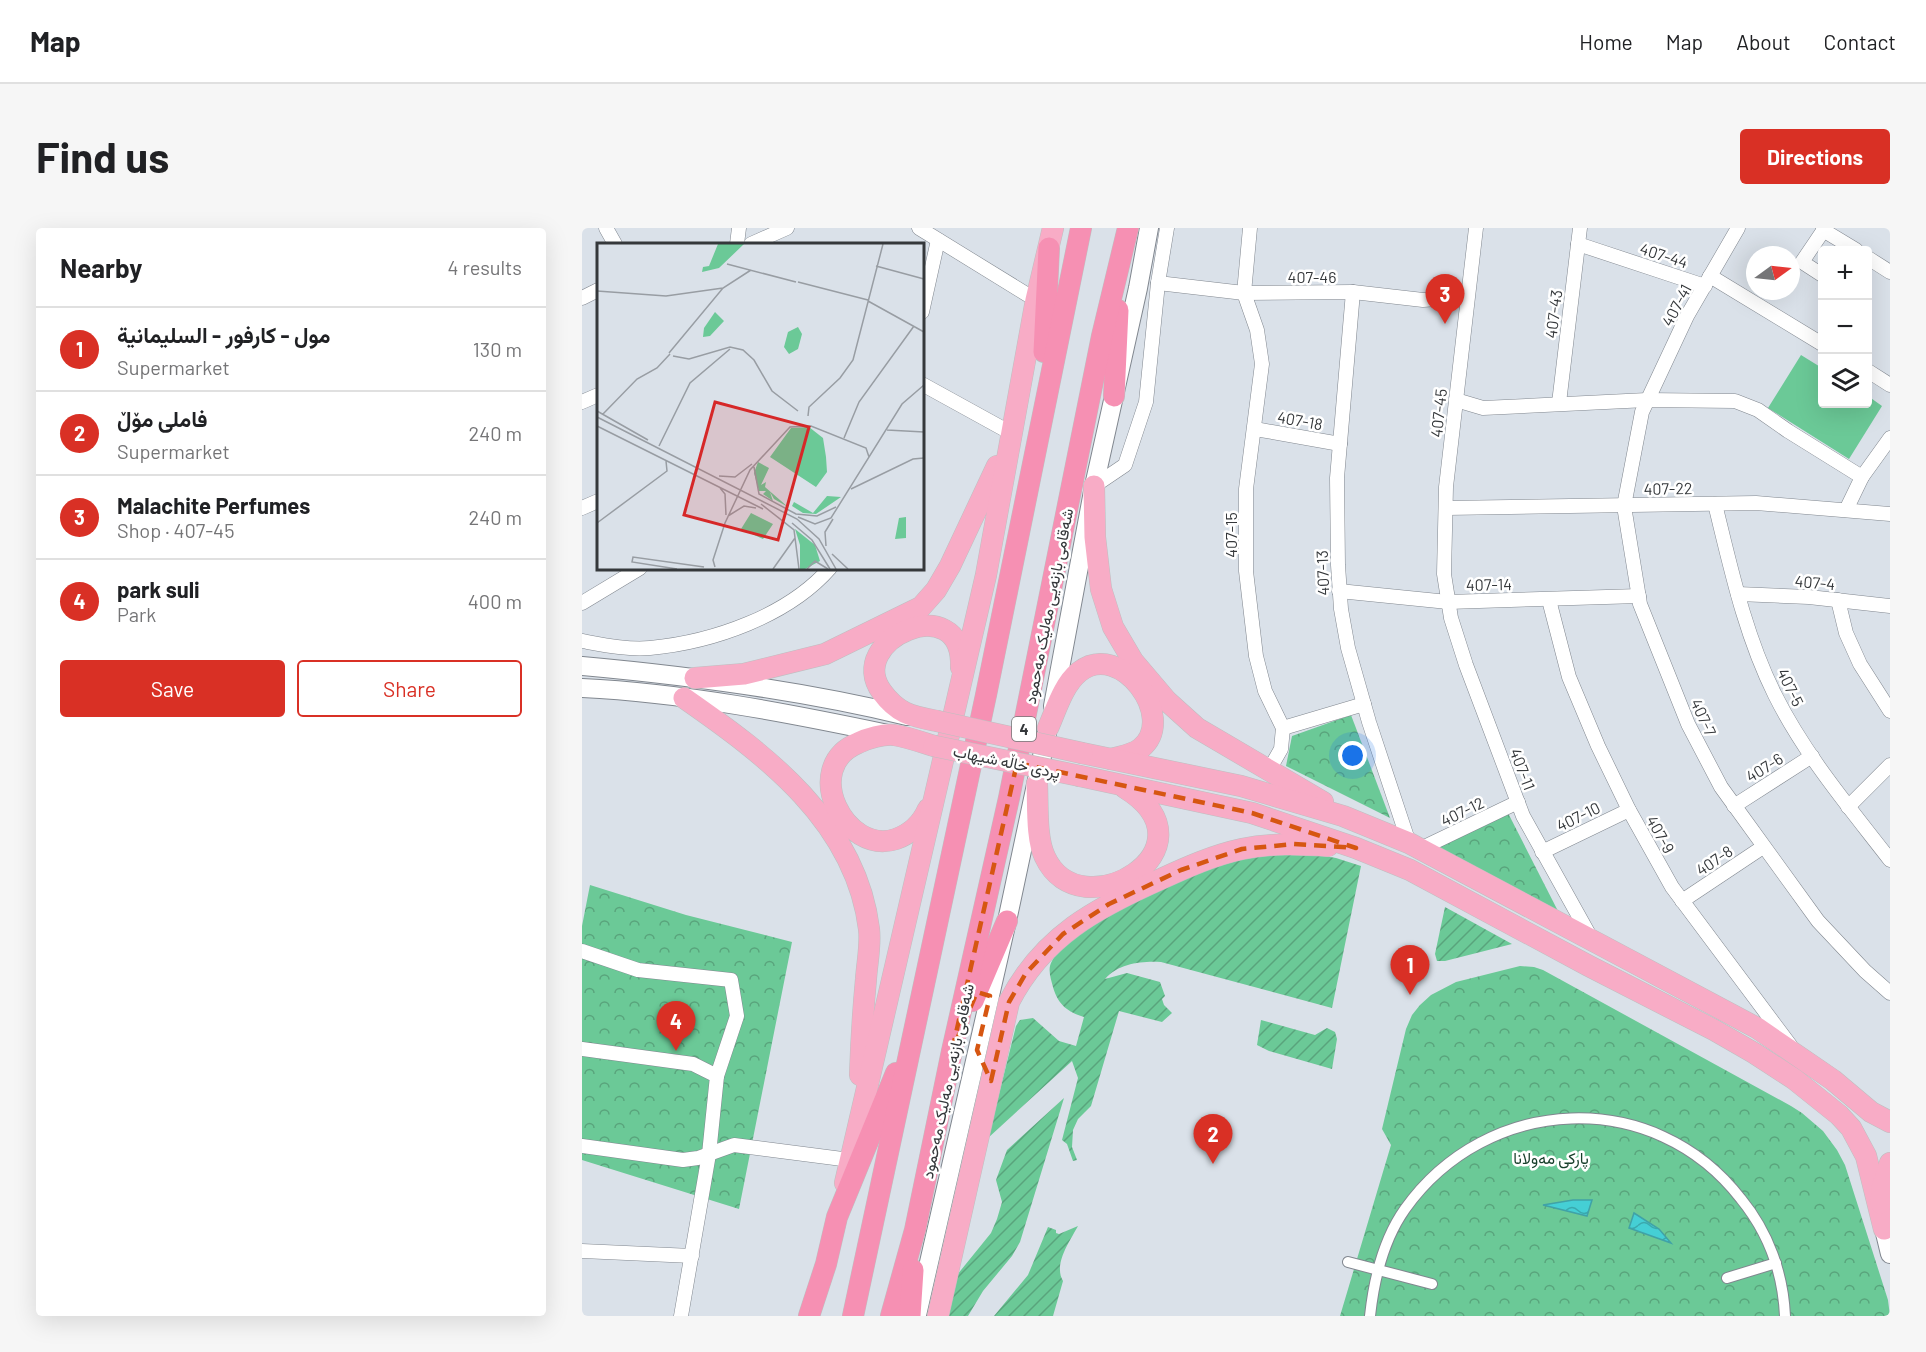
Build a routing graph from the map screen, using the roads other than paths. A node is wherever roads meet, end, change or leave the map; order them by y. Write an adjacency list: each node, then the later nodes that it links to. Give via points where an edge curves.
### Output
1 (606, 228): 16 (street)
2 (739, 228): 17 (street)
3 (787, 228): 18 (street)
4 (919, 228): 15 (street)
5 (1081, 228): 45 (highway)
6 (1128, 228): 22 (highway, شەقامی بازنەیی مەلیک مەحمود / 4)
7 (1149, 228): 40 (main road)
8 (1167, 228): 27 (street)
9 (1250, 228): 30 (street)
10 (1476, 228): 31 (street, 407-45)
11 (1580, 228): 19 (street, 407-43)
12 (1738, 228): 26 (street, 407-41)
13 (1824, 229): 20 (street); 24 (street, via 1802,262)
14 (1051, 238): 33 (main road); 45 (highway)
15 (938, 240): 21 (street); 33 (street); 34 (street)
16 (614, 243)
17 (736, 243)
18 (753, 243)
19 (1578, 244): 26 (street, 407-44); 44 (street, 407-43)
20 (1850, 246)
21 (924, 247)
22 (1120, 260): 40 (highway); 106 (highway, شەقامی بازنەیی مەلیک مەحمود / 4, via 1012,787)
23 (1872, 261): 25 (street)
24 (1818, 272)
25 (1890, 272)
26 (1707, 281): 35 (street, 407-44); 42 (street, 407-41)
27 (1158, 283): 30 (street, 407-46); 51 (street, via 1146,402 1125,465)
28 (597, 290): 32 (street)
29 (1353, 292): 30 (street, 407-46); 31 (street, 407-46, via 1423,300); 49 (street, 407-13)
30 (1244, 293): 46 (street, 407-15, via 1257,330 1262,364)
31 (1467, 297): 41 (street, 407-45)
32 (582, 298)
33 (1036, 300): 47 (main road)
34 (924, 303)
35 (1818, 342)
36 (1872, 374): 38 (street)
37 (924, 385): 47 (street)
38 (1890, 385)
39 (597, 394): 43 (street)
40 (1114, 396): 51 (main road)
41 (1456, 400): 44 (street, via 1483,408); 56 (street, 407-45)
42 (1647, 400): 44 (street); 50 (street, via 1735,401 1758,410); 54 (street, 407-7)
43 (582, 402)
44 (1559, 403)
45 (1041, 418): 103 (highway)
46 (1255, 429): 49 (street, 407-18); 79 (street, 407-15, via 1246,489 1246,571 1264,691)
47 (1011, 433): 71 (main road, via 950,566 921,607 825,654 744,674); 73 (main road)
48 (1890, 438): 50 (street)
49 (1340, 444): 61 (street, 407-13)
50 (1863, 477): 57 (street)
51 (1094, 486): 78 (main road); 85 (main road, via 1101,589 1123,645 1147,679 1182,716)
52 (597, 501): 55 (street)
53 (1715, 504): 54 (street, 407-22); 57 (street, 407-22); 62 (street, 407-5)
54 (1624, 506): 56 (street, 407-22); 63 (street, 407-7)
55 (582, 508)
56 (1446, 508): 66 (street, 407-45, via 1444,574)
57 (1846, 510): 58 (street, 407-22)
58 (1890, 514)
59 (637, 570): 67 (street)
60 (828, 570): 69 (street, via 792,602 717,635 649,648)
61 (1339, 591): 66 (street, 407-14); 75 (street, 407-13, via 1348,648)
62 (1738, 594): 65 (street, 407-4); 82 (street, 407-5, via 1775,695)
63 (1639, 596): 64 (street, 407-14); 89 (street, 407-7, via 1688,724)
64 (1549, 600): 66 (street, 407-14); 91 (street, 407-9, via 1569,676)
65 (1838, 600): 68 (street, 407-4); 76 (street, via 1846,633 1860,664)
66 (1448, 602): 88 (street, 407-11, via 1466,665)
67 (582, 603)
68 (1890, 606)
69 (582, 641)
70 (582, 666): 71 (main road)
71 (695, 678): 77 (main road, via 840,699)
72 (582, 688): 74 (main road)
73 (960, 692): 77 (main road, via 961,654 952,633 931,625 910,630 882,647 873,673 885,696); 81 (main road)
74 (684, 698): 80 (main road); 110 (main road, via 732,731 776,769 831,829 852,866 869,932)
75 (1364, 704): 79 (street); 93 (street, 407-13, via 1387,779)
76 (1890, 711)
77 (909, 716): 83 (main road, پردی خاڵە شیهاب, bridge)
78 (1048, 728): 83 (main road, via 1074,676 1093,664 1116,666 1145,695 1153,728 1141,748); 86 (main road)
79 (1283, 728): 85 (street, via 1281,749)
80 (892, 735): 81 (main road); 81 (main road, via 851,746 833,768 830,785 839,814 861,834 875,840 890,841 913,830 926,812)
81 (939, 755): 87 (main road, پردی خاڵە شیهاب, bridge); 110 (main road)
82 (1812, 756): 89 (street, 407-6); 90 (street, 407-5)
83 (1111, 759): 92 (main road, پردی خاڵە شیهاب, via 1241,786)
84 (1890, 765): 90 (street)
85 (1269, 770): 92 (main road)
86 (1038, 784): 87 (main road, via 1045,858 1063,878 1090,887 1131,877 1150,861 1156,845 1158,829 1149,808); 99 (main road)
87 (1119, 784): 95 (main road, پردی خاڵە شیهاب, via 1252,813)
88 (1518, 802): 93 (street, 407-12); 96 (street, 407-11)
89 (1734, 806): 94 (street, 407-7)
90 (1848, 807): 97 (street, 407-5)
91 (1629, 810): 96 (street, 407-10); 98 (street, 407-9)
92 (1343, 816): 93 (main road)
93 (1415, 846): 100 (main road)
94 (1763, 847): 98 (street, 407-8); 102 (street, 407-7, via 1818,921)
95 (1356, 848): 109 (main road, via 1294,844 1242,849 1181,870 1081,920 1046,949 1018,984); 118 (main road, via 1410,870 1714,1030 1794,1079 1839,1114 1860,1141)
96 (1542, 852): 100 (street, 407-11)
97 (1890, 860)
98 (1682, 901): 107 (street, 407-9)
99 (1007, 921): 105 (main road); 106 (highway)
100 (1591, 938): 107 (main road, via 1757,1028)
101 (582, 951): 108 (street, via 638,970 731,980 737,1016)
102 (1890, 993)
103 (916, 1026): 116 (highway); 131 (highway)
104 (582, 1049): 108 (street, via 693,1064)
105 (977, 1050): 109 (main road); 134 (main road)
106 (952, 1051): 117 (highway, شەقامی بازنەیی مەلیک مەحمود / 4)
107 (1799, 1056): 111 (main road, via 1871,1112)
108 (717, 1076): 113 (street)
109 (991, 1081): 135 (main road)
110 (859, 1121): 114 (main road)
111 (1890, 1122)
112 (582, 1146): 113 (street, via 683,1160)
113 (709, 1154): 114 (street, via 734,1145); 121 (street)
114 (850, 1160): 116 (main road)
115 (1890, 1163): 118 (main road, via 1882,1188 1881,1209)
116 (837, 1216): 124 (highway)
117 (915, 1230): 132 (highway, 4); 133 (highway)
118 (1887, 1234): 120 (main road)
119 (582, 1251): 121 (street)
120 (1890, 1254)
121 (692, 1256): 128 (street)
122 (1348, 1262): 125 (street)
123 (1776, 1263): 125 (street, via 1755,1216 1728,1182 1696,1154 1658,1134 1617,1121 1574,1117 1532,1123 1491,1136 1454,1158 1404,1210); 126 (street); 137 (street)
124 (826, 1264): 129 (highway); 130 (highway)
125 (1378, 1270): 127 (street); 136 (street)
126 (1727, 1278)
127 (1432, 1284)
128 (681, 1316)
129 (809, 1316)
130 (822, 1316)
131 (853, 1316)
132 (891, 1316)
133 (910, 1316)
134 (917, 1316)
135 (938, 1316)
136 (1370, 1316)
137 (1785, 1316)

